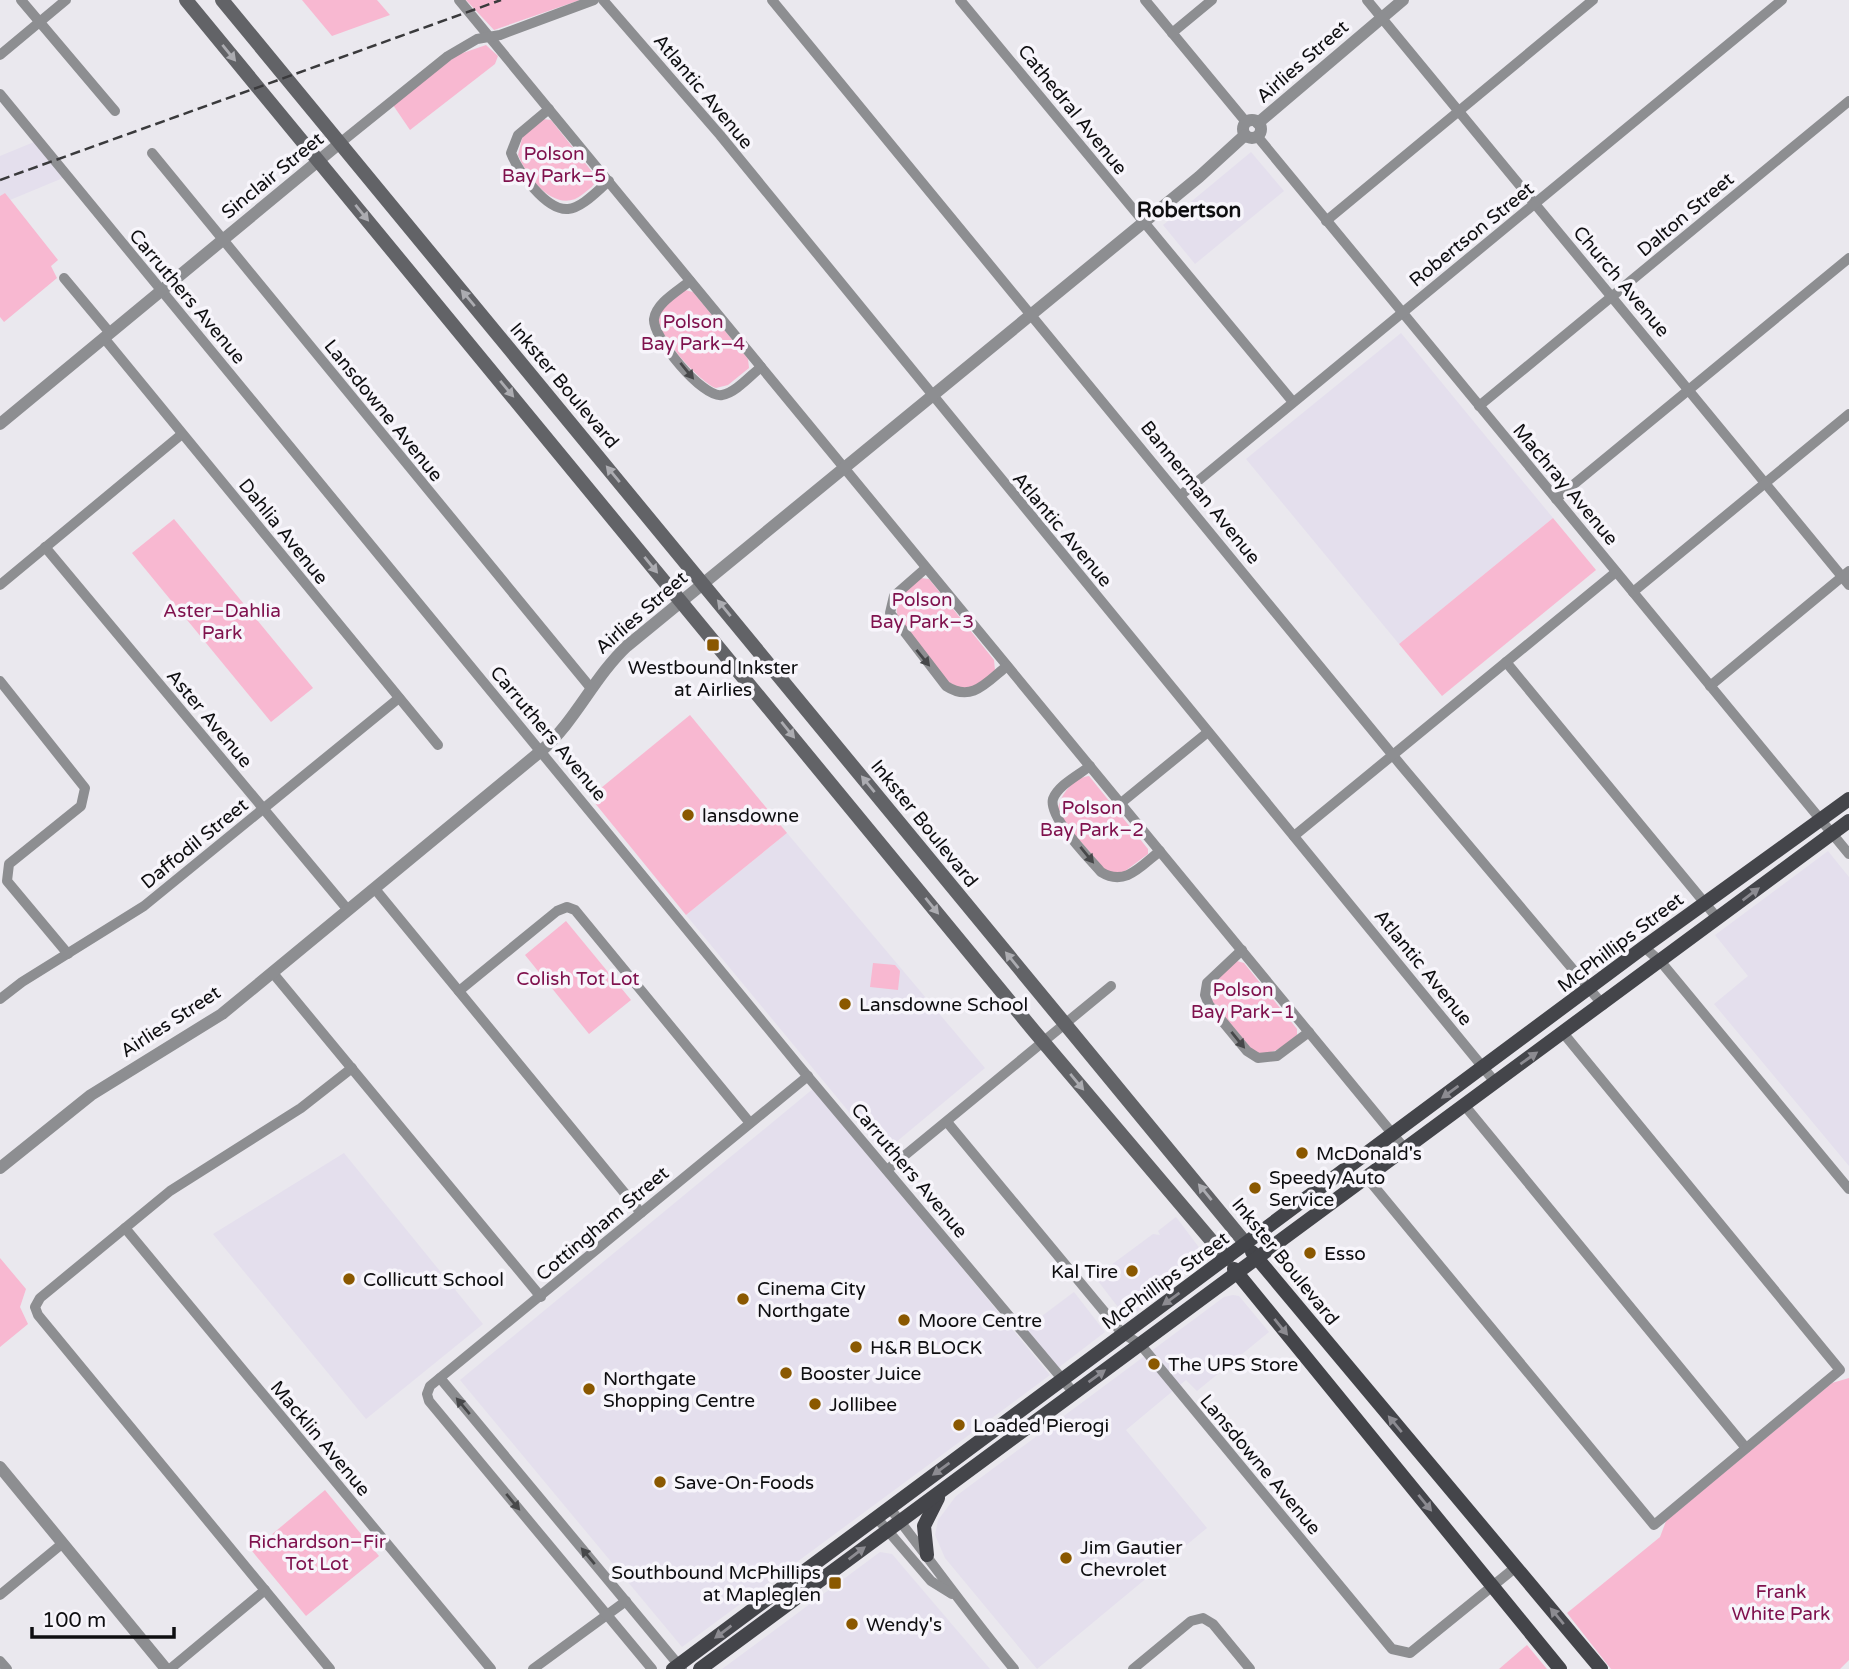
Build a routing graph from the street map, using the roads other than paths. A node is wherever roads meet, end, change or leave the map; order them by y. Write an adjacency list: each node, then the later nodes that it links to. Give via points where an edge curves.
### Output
1 (21, 0): 17 (street)
2 (66, 0): 17 (street)
3 (186, 0): 29 (main road, one-way to 29)
4 (222, 0): 27 (main road, Inkster Boulevard)
5 (459, 0): 19 (street)
6 (594, 0): 19 (street, Sinclair Street)
7 (603, 0): 45 (street, Atlantic Avenue, via 720,135)
8 (772, 0): 40 (street, Bannerman Avenue)
9 (960, 0): 33 (street, Cathedral Avenue)
10 (1145, 0): 18 (street, Machray Avenue)
11 (1212, 0): 18 (street)
12 (1367, 0): 16 (street, Church Avenue)
13 (1403, 0): 16 (street, Airlies Street)
14 (1593, 0): 25 (street)
15 (1782, 0): 31 (street, Robertson Street)
16 (1382, 17): 25 (street, Church Avenue); 26 (street, Airlies Street)
17 (39, 22): 20 (street); 24 (street)
18 (1172, 33): 26 (street, Machray Avenue)
19 (489, 38): 23 (street); 27 (street, Sinclair Street, via 477,39 448,56)
20 (0, 55)
21 (0, 94): 38 (street, Carruthers Avenue)
22 (1849, 101): 39 (street, Dalton Street)
23 (548, 109): 30 (street); 30 (street, via 513,143 511,153 523,173 548,203 568,209)
24 (115, 111)
25 (1459, 111): 31 (street, Church Avenue); 32 (street)
26 (1252, 129): 32 (street, Machray Avenue); 33 (street, Airlies Street)
27 (340, 144): 29 (street, Sinclair Street); 59 (main road, Inkster Boulevard, one-way to 27)
28 (152, 153): 34 (street, Lansdowne Avenue)
29 (319, 161): 34 (street, Sinclair Street); 63 (main road, one-way to 63)
30 (608, 181): 37 (street)
31 (1535, 205): 39 (street, Church Avenue); 41 (street, Robertson Street)
32 (1326, 220): 41 (street, Machray Avenue)
33 (1143, 223): 40 (street, Airlies Street); 46 (street, Cathedral Avenue)
34 (222, 240): 38 (street, Sinclair Street); 68 (street, Lansdowne Avenue)
35 (1849, 258): 44 (street)
36 (64, 278): 42 (street, Dahlia Avenue)
37 (690, 281): 43 (street); 43 (street, one-way to 43, via 660,306 653,322 658,336 690,376 707,392 721,395)
38 (161, 291): 42 (street, Sinclair Street); 72 (street, Carruthers Avenue)
39 (1612, 297): 44 (street, Church Avenue); 47 (street, Dalton Street)
40 (1030, 313): 45 (street, Airlies Street); 53 (street, Bannerman Avenue)
41 (1402, 314): 46 (street, Robertson Street); 47 (street, Machray Avenue)
42 (107, 336): 49 (street, Sinclair Street); 50 (street, Dahlia Avenue)
43 (761, 367): 51 (street)
44 (1689, 390): 52 (street, Church Avenue); 54 (street)
45 (931, 396): 51 (street, Airlies Street); 70 (street, Atlantic Avenue)
46 (1293, 402): 53 (street, Robertson Street)
47 (1479, 406): 54 (street, Machray Avenue)
48 (1849, 414): 52 (street)
49 (0, 424)
50 (182, 434): 55 (street); 69 (street, Dahlia Avenue)
51 (844, 468): 56 (street); 59 (street, Airlies Street)
52 (1766, 483): 58 (street, Church Avenue); 62 (street)
53 (1181, 495): 73 (street, Bannerman Avenue)
54 (1556, 499): 57 (street, Machray Avenue)
55 (46, 547): 60 (street); 77 (street, Aster Avenue)
56 (926, 568): 65 (street); 65 (street, one-way to 65, via 894,596 890,613 946,686 957,693 974,692)
57 (1616, 572): 62 (street, Machray Avenue); 64 (street)
58 (1846, 574): 61 (street, Church Avenue); 67 (street)
59 (704, 583): 63 (street, Airlies Street); 98 (main road, Inkster Boulevard, one-way to 59)
60 (0, 584)
61 (1849, 585)
62 (1633, 592): 67 (street, Machray Avenue)
63 (682, 602): 68 (street, Airlies Street, via 618,654); 101 (main road, one-way to 101)
64 (1506, 662): 73 (street); 85 (street)
65 (1007, 666): 74 (street)
66 (0, 681): 90 (street, via 85,788 81,806 9,864 6,872 7,881)
67 (1710, 686): 78 (street, Machray Avenue)
68 (590, 687): 72 (street, Airlies Street, via 569,723)
69 (399, 698): 71 (street, Dahlia Avenue); 77 (street, Daffodil Street)
70 (1208, 732): 76 (street); 81 (street, Atlantic Avenue)
71 (438, 745)
72 (541, 751): 84 (street, Airlies Street); 104 (street, Carruthers Avenue)
73 (1393, 755): 81 (street); 94 (street, Bannerman Avenue)
74 (1090, 766): 76 (street); 82 (street, one-way to 82, via 1053,799 1053,809 1066,830 1110,878 1128,876)
75 (1849, 799): 78 (main road, McPhillips Street)
76 (1121, 803): 82 (street)
77 (263, 809): 86 (street, Aster Avenue); 90 (street, Daffodil Street, via 144,906)
78 (1821, 819): 80 (street, Machray Avenue); 85 (main road, McPhillips Street)
79 (1849, 821): 80 (main road, McPhillips Street)
80 (1833, 833): 83 (street, Machray Avenue); 87 (main road, McPhillips Street, one-way to 80)
81 (1294, 836): 102 (street, Atlantic Avenue)
82 (1160, 851): 89 (street)
83 (1849, 853)
84 (374, 889): 86 (street, Airlies Street); 95 (street)
85 (1704, 903): 87 (street); 88 (main road, McPhillips Street)
86 (348, 911): 92 (street, Airlies Street)
87 (1718, 919): 91 (main road, McPhillips Street)
88 (1644, 947): 91 (street); 94 (main road, McPhillips Street)
89 (1242, 950): 99 (street); 99 (street, one-way to 99, via 1211,975 1205,995 1209,1005 1258,1058 1277,1056)
90 (68, 954): 96 (street, Daffodil Street)
91 (1661, 962): 97 (main road, McPhillips Street); 114 (street)
92 (272, 972): 103 (street); 111 (street, Airlies Street, via 222,1014 91,1095)
93 (1111, 986): 98 (street)
94 (1589, 988): 97 (street, Bannerman Avenue); 102 (main road, McPhillips Street)
95 (459, 991): 108 (street, via 556,911 575,910); 115 (street)
96 (0, 999)
97 (1603, 1005): 100 (main road, McPhillips Street)
98 (1065, 1025): 101 (street); 117 (main road, Inkster Boulevard, one-way to 98)
99 (1309, 1032): 109 (street)
100 (1564, 1034): 105 (main road, McPhillips Street, one-way to 100); 127 (street, via 1840,1370)
101 (1043, 1042): 107 (street); 118 (main road, one-way to 118)
102 (1484, 1067): 105 (street, Atlantic Avenue); 109 (main road, McPhillips Street, one-way to 109)
103 (352, 1068): 116 (street, via 302,1108 170,1191); 121 (street)
104 (808, 1076): 108 (street, Cottingham Street); 112 (street, Carruthers Avenue)
105 (1495, 1083): 106 (main road, McPhillips Street)
106 (1465, 1106): 110 (main road, McPhillips Street); 127 (street)
107 (947, 1122): 112 (street); 122 (street, Lansdowne Avenue)
108 (750, 1123): 115 (street, Cottingham Street)
109 (1393, 1133): 110 (street); 117 (main road, McPhillips Street)
110 (1405, 1149): 113 (main road, McPhillips Street)
111 (0, 1168)
112 (887, 1170): 125 (street, Carruthers Avenue)
113 (1368, 1179): 119 (main road, McPhillips Street); 127 (street, via 1654,1525)
114 (1849, 1189)
115 (641, 1213): 121 (street, Cottingham Street)
116 (125, 1228): 138 (street, via 40,1297 35,1307 38,1315); 148 (street, Macklin Avenue)
117 (1247, 1245): 118 (main road, McPhillips Street); 119 (main road, Inkster Boulevard)
118 (1227, 1259): 120 (main road); 122 (main road, McPhillips Street, one-way to 122)
119 (1258, 1259): 120 (main road, McPhillips Street); 136 (main road, Inkster Boulevard, one-way to 119)
120 (1238, 1274): 123 (main road, McPhillips Street); 137 (main road, one-way to 137)
121 (541, 1297): 124 (street, Cottingham Street)
122 (1122, 1334): 123 (street, Lansdowne Avenue); 125 (main road, McPhillips Street)
123 (1140, 1344): 126 (main road, McPhillips Street, one-way to 123); 137 (street, Lansdowne Avenue, via 1392,1649 1410,1653)
124 (440, 1378): 141 (street, one-way to 124); 142 (street, Cottingham Street, one-way to 142, via 430,1386 429,1401)
125 (1062, 1378): 126 (street, Carruthers Avenue); 130 (main road, McPhillips Street, one-way to 130)
126 (1074, 1393): 129 (main road, McPhillips Street)
127 (1746, 1448)
128 (0, 1467): 134 (street)
129 (943, 1490): 132 (main road, McPhillips Street); 135 (main road, via 924,1526)
130 (889, 1507): 131 (main road, McPhillips Street); 132 (street)
131 (876, 1517): 133 (street); 144 (main road, McPhillips Street, one-way to 144)
132 (900, 1521): 133 (main road, McPhillips Street); 135 (street)
133 (887, 1531): 139 (street, via 931,1581); 151 (main road, McPhillips Street, one-way to 133)
134 (63, 1543): 140 (street); 146 (street)
135 (927, 1555): 139 (street)
136 (1516, 1567): 137 (street, Lansdowne Avenue); 156 (main road, Inkster Boulevard, one-way to 136)
137 (1493, 1585): 155 (main road)
138 (265, 1590): 146 (street); 147 (street)
139 (953, 1594): 152 (street)
140 (0, 1595)
141 (626, 1601): 142 (street); 144 (street)
142 (607, 1615): 149 (street); 150 (street)
143 (0, 1661): 145 (street)
144 (678, 1668)
145 (7, 1669)
146 (168, 1669)
147 (330, 1669)
148 (491, 1669)
149 (533, 1669)
150 (652, 1669)
151 (700, 1669)
152 (1014, 1669)
153 (1133, 1669): 154 (street, via 1191,1621 1203,1618)
154 (1250, 1669)
155 (1560, 1669)
156 (1601, 1669)

